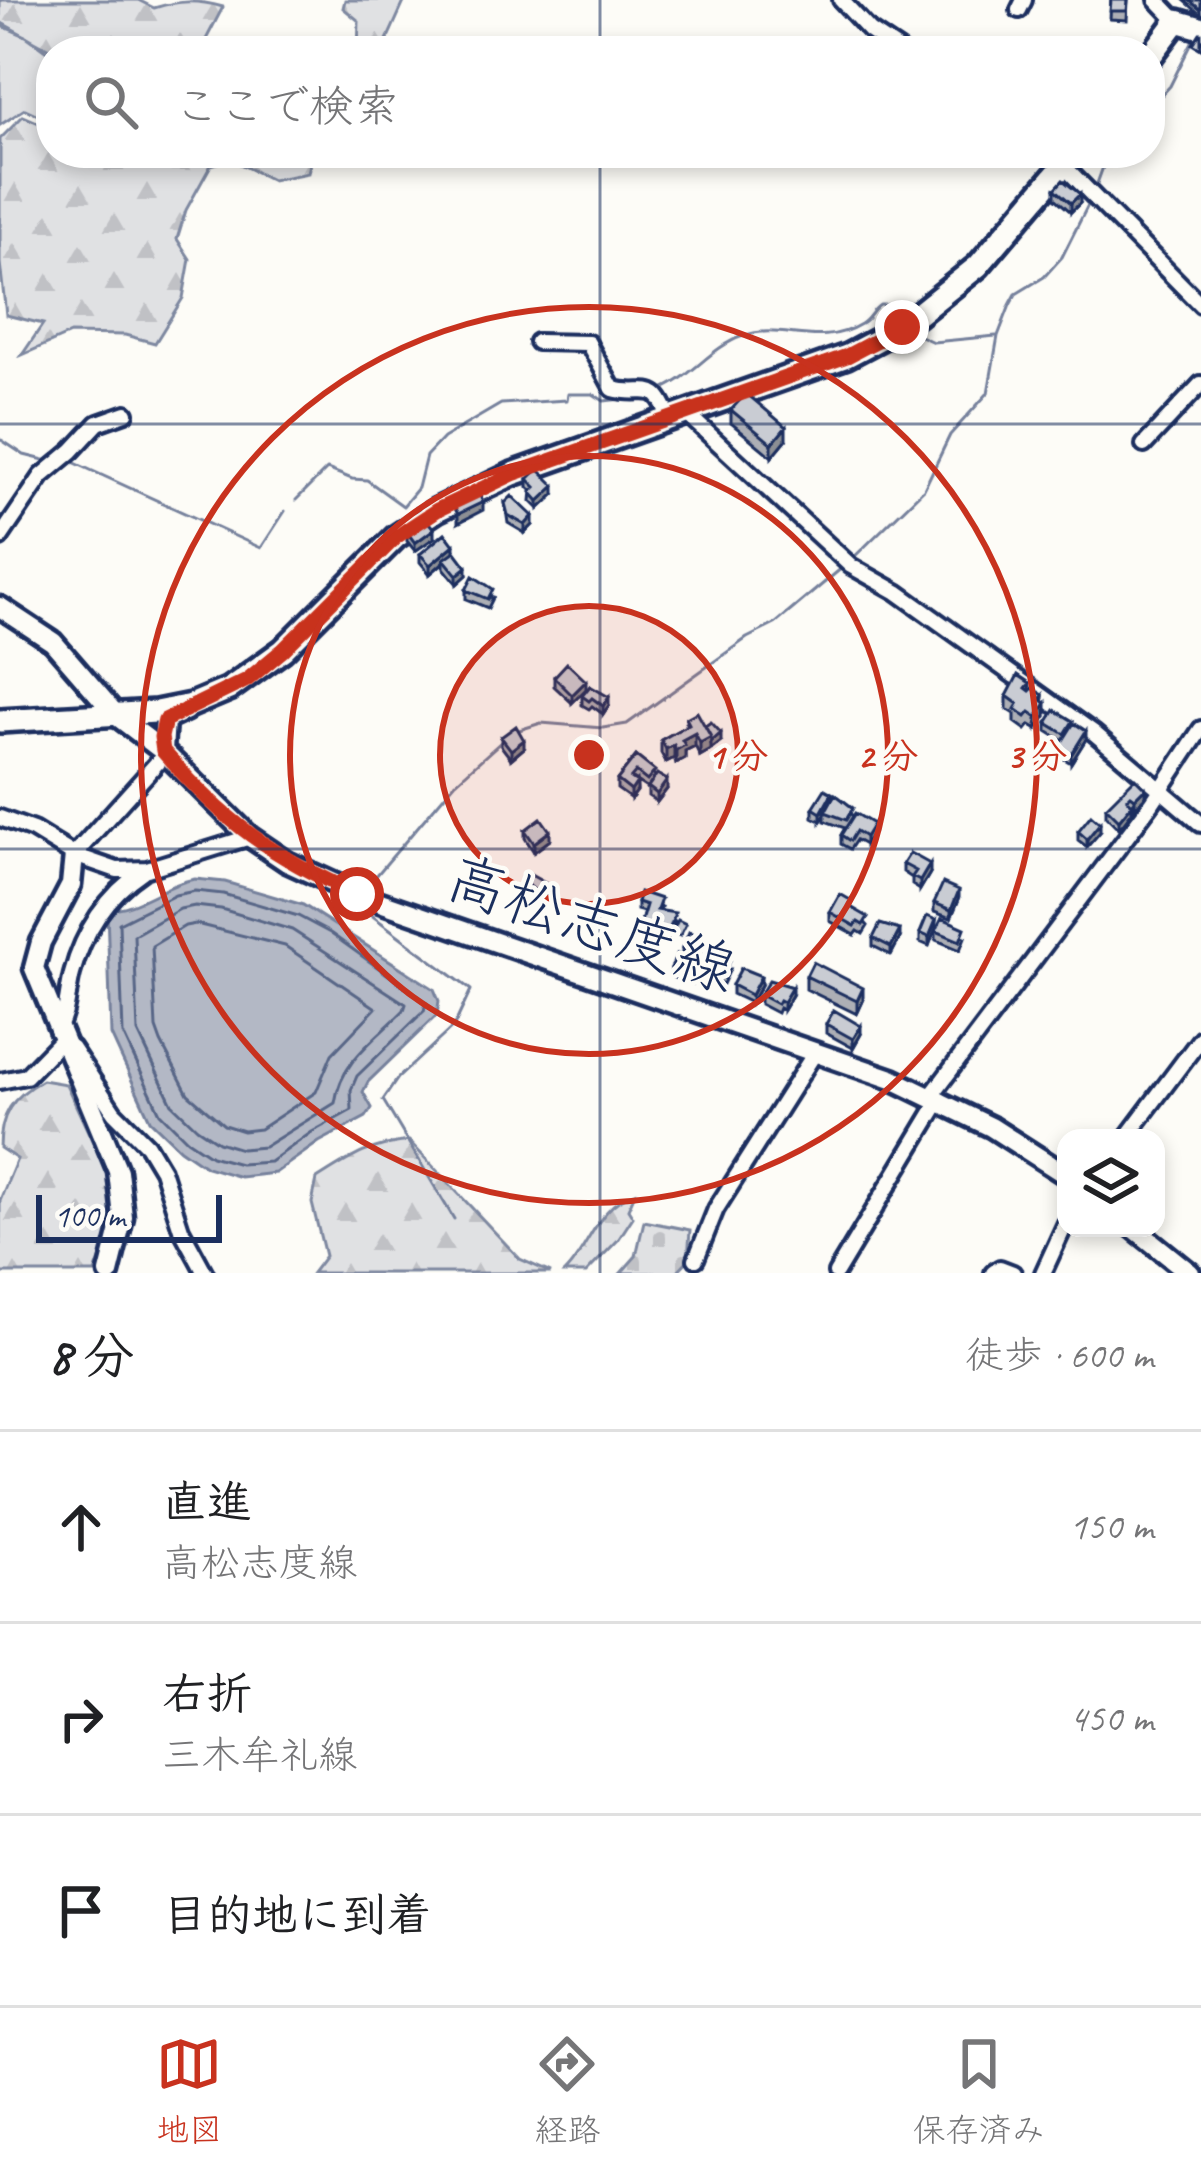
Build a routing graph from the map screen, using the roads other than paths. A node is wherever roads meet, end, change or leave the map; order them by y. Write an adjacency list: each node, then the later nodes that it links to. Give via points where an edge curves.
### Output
1 (841, 0): 4 (street)
2 (1156, 0): 3 (street)
3 (1191, 26): 5 (main road)
4 (878, 36)
5 (1165, 46)
6 (1054, 168): 12 (main road, via 978,266 902,327 847,356)
7 (1073, 168): 8 (street)
8 (1201, 305)
9 (537, 342): 12 (street, via 588,343 613,388 653,389)
10 (1198, 395): 13 (street)
11 (126, 413): 14 (street, via 98,423 42,476)
12 (678, 417): 17 (main road, via 513,474 437,510 396,537 264,666); 23 (street, via 847,564 1059,707)
13 (1144, 446)
14 (0, 538)
15 (0, 607): 16 (main road, 高松志度線, via 53,642)
16 (86, 684): 18 (main road); 19 (main road, 高松志度線)
17 (212, 697): 19 (main road); 22 (main road, via 165,720)
18 (73, 716): 19 (main road); 20 (main road)
19 (117, 716): 22 (main road, 高松志度線)
20 (0, 721)
21 (1201, 729): 23 (street)
22 (164, 753): 26 (main road, 高松志度線); 27 (street)
23 (1163, 789): 25 (street); 33 (street)
24 (0, 818): 27 (street)
25 (1201, 824)
26 (250, 838): 28 (street); 31 (main road, 高松志度線, via 357,894)
27 (74, 855): 28 (street, via 117,870); 29 (main road, via 70,885 35,955)
28 (147, 868): 29 (street, via 101,909 72,971)
29 (59, 1035): 32 (street, via 26,1076); 39 (main road, via 118,1171 123,1217); 40 (street, via 155,1157)
30 (1201, 1038): 34 (street)
31 (816, 1051): 33 (main road, 高松志度線); 38 (street, via 716,1209)
32 (0, 1081)
33 (935, 1098): 35 (main road, 高松志度線); 41 (street)
34 (1133, 1129)
35 (1057, 1169)
36 (1059, 1237): 44 (street)
37 (1145, 1237): 45 (main road)
38 (696, 1259)
39 (110, 1273)
40 (205, 1273)
41 (836, 1273)
42 (993, 1273): 43 (street)
43 (1013, 1273)
44 (1043, 1273)
45 (1190, 1273)

